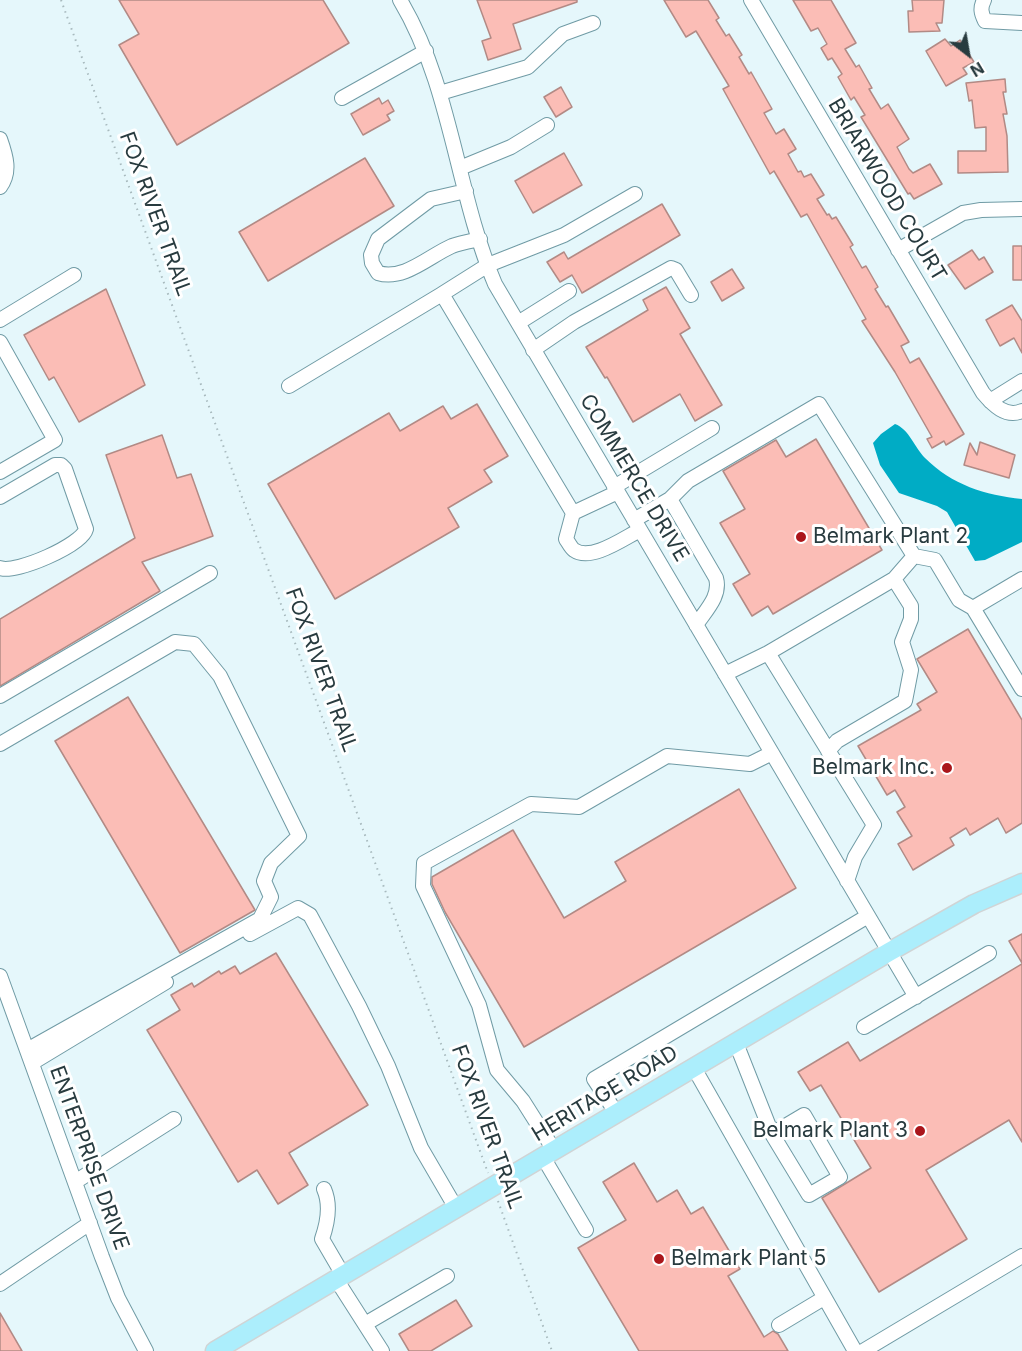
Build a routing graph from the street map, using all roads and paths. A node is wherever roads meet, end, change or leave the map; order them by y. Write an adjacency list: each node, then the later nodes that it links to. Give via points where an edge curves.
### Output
1 (61, 0): 69 (path, FOX RIVER TRAIL)
2 (400, 0): 7 (street, COMMERCE DRIVE)
3 (751, 0): 18 (street, BRIARWOOD COURT)
4 (984, 0): 6 (street, via 981,14 985,21)
5 (593, 23): 8 (street, via 563,34 528,67)
6 (1022, 23)
7 (426, 51): 8 (street, COMMERCE DRIVE); 9 (street)
8 (440, 93): 12 (street, COMMERCE DRIVE)
9 (342, 98)
10 (547, 125): 12 (street, via 511,147)
11 (0, 139): 13 (street, via 7,174)
12 (460, 168): 14 (street, COMMERCE DRIVE)
13 (0, 187)
14 (466, 190): 17 (street, COMMERCE DRIVE); 17 (street, via 431,199 407,216 378,239 372,263 378,273 390,277 453,246)
15 (635, 194): 19 (street, via 564,235)
16 (1022, 209): 18 (street, via 963,213)
17 (480, 239): 19 (street, COMMERCE DRIVE)
18 (898, 250): 30 (street, BRIARWOOD COURT)
19 (488, 265): 22 (street); 25 (street, COMMERCE DRIVE)
20 (74, 275): 24 (street)
21 (569, 291): 25 (street)
22 (442, 294): 29 (street); 37 (street)
23 (691, 295): 27 (street, via 671,268 574,322)
24 (0, 320)
25 (518, 323): 27 (street, COMMERCE DRIVE)
26 (0, 342): 33 (street, via 55,440)
27 (533, 350): 34 (street, COMMERCE DRIVE)
28 (1022, 381): 30 (street)
29 (289, 386)
30 (990, 401): 31 (street, via 1013,414)
31 (1022, 411)
32 (712, 428): 34 (street)
33 (0, 472)
34 (616, 490): 37 (street); 38 (street, COMMERCE DRIVE)
35 (0, 497): 40 (street, via 61,465 86,529 80,540 50,555 21,567)
36 (670, 499): 38 (street); 39 (street, via 688,481 819,404); 45 (street, via 718,586)
37 (573, 513): 38 (street, via 566,539 574,550 587,554 600,551)
38 (637, 525): 45 (street, COMMERCE DRIVE)
39 (914, 556): 42 (street); 44 (street, via 934,560 959,600)
40 (0, 568)
41 (210, 573): 49 (street)
42 (894, 579): 46 (street); 51 (street, via 911,606 902,642 912,670 905,701 837,741)
43 (1022, 579): 44 (street)
44 (973, 608): 48 (street)
45 (696, 625): 47 (street, COMMERCE DRIVE)
46 (768, 652): 47 (street); 51 (street)
47 (725, 674): 52 (street, COMMERCE DRIVE)
48 (1022, 689)
49 (0, 696)
50 (0, 744): 62 (street, via 175,642 194,644 220,676 299,836 271,863 264,881 271,897 260,919)
51 (828, 751): 53 (street, via 874,825 855,856)
52 (772, 753): 53 (street, COMMERCE DRIVE); 67 (street, via 750,764 667,756 579,807 531,804 424,863 423,886 479,1005 497,1070 524,1101)
53 (847, 880): 55 (street, COMMERCE DRIVE)
54 (1022, 884): 56 (main road, HERITAGE ROAD, via 974,904)
55 (868, 916): 56 (street, COMMERCE DRIVE); 64 (street, via 594,1079)
56 (889, 952): 59 (street, COMMERCE DRIVE); 61 (main road, HERITAGE ROAD)
57 (989, 953): 59 (street)
58 (0, 976): 62 (street, ENTERPRISE DRIVE)
59 (916, 997): 60 (street)
60 (864, 1027)
61 (736, 1043): 63 (main road, HERITAGE ROAD); 66 (street)
62 (29, 1056): 68 (street, ENTERPRISE DRIVE); 71 (street, via 298,908 310,915 359,1006 421,1148)
63 (694, 1068): 64 (main road, HERITAGE ROAD); 78 (street)
64 (617, 1114): 67 (main road, HERITAGE ROAD)
65 (174, 1119): 68 (street)
66 (772, 1134): 66 (street, via 809,1196 840,1177 804,1115)
67 (548, 1154): 69 (main road, HERITAGE ROAD); 73 (street)
68 (75, 1182): 72 (street, ENTERPRISE DRIVE)
69 (493, 1187): 71 (main road, HERITAGE ROAD); 84 (path, FOX RIVER TRAIL)
70 (324, 1189): 76 (street, via 328,1199 322,1239)
71 (456, 1208): 76 (main road, HERITAGE ROAD)
72 (90, 1223): 77 (street); 81 (street, ENTERPRISE DRIVE, via 118,1298)
73 (586, 1230)
74 (1022, 1256): 86 (street)
75 (447, 1276): 79 (street)
76 (340, 1277): 79 (street); 82 (main road, HERITAGE ROAD)
77 (0, 1284)
78 (824, 1298): 80 (street); 85 (street)
79 (365, 1324): 83 (street)
80 (779, 1325)
81 (146, 1351)
82 (215, 1351)
83 (382, 1351)
84 (552, 1351)
85 (855, 1351)
86 (863, 1351)

